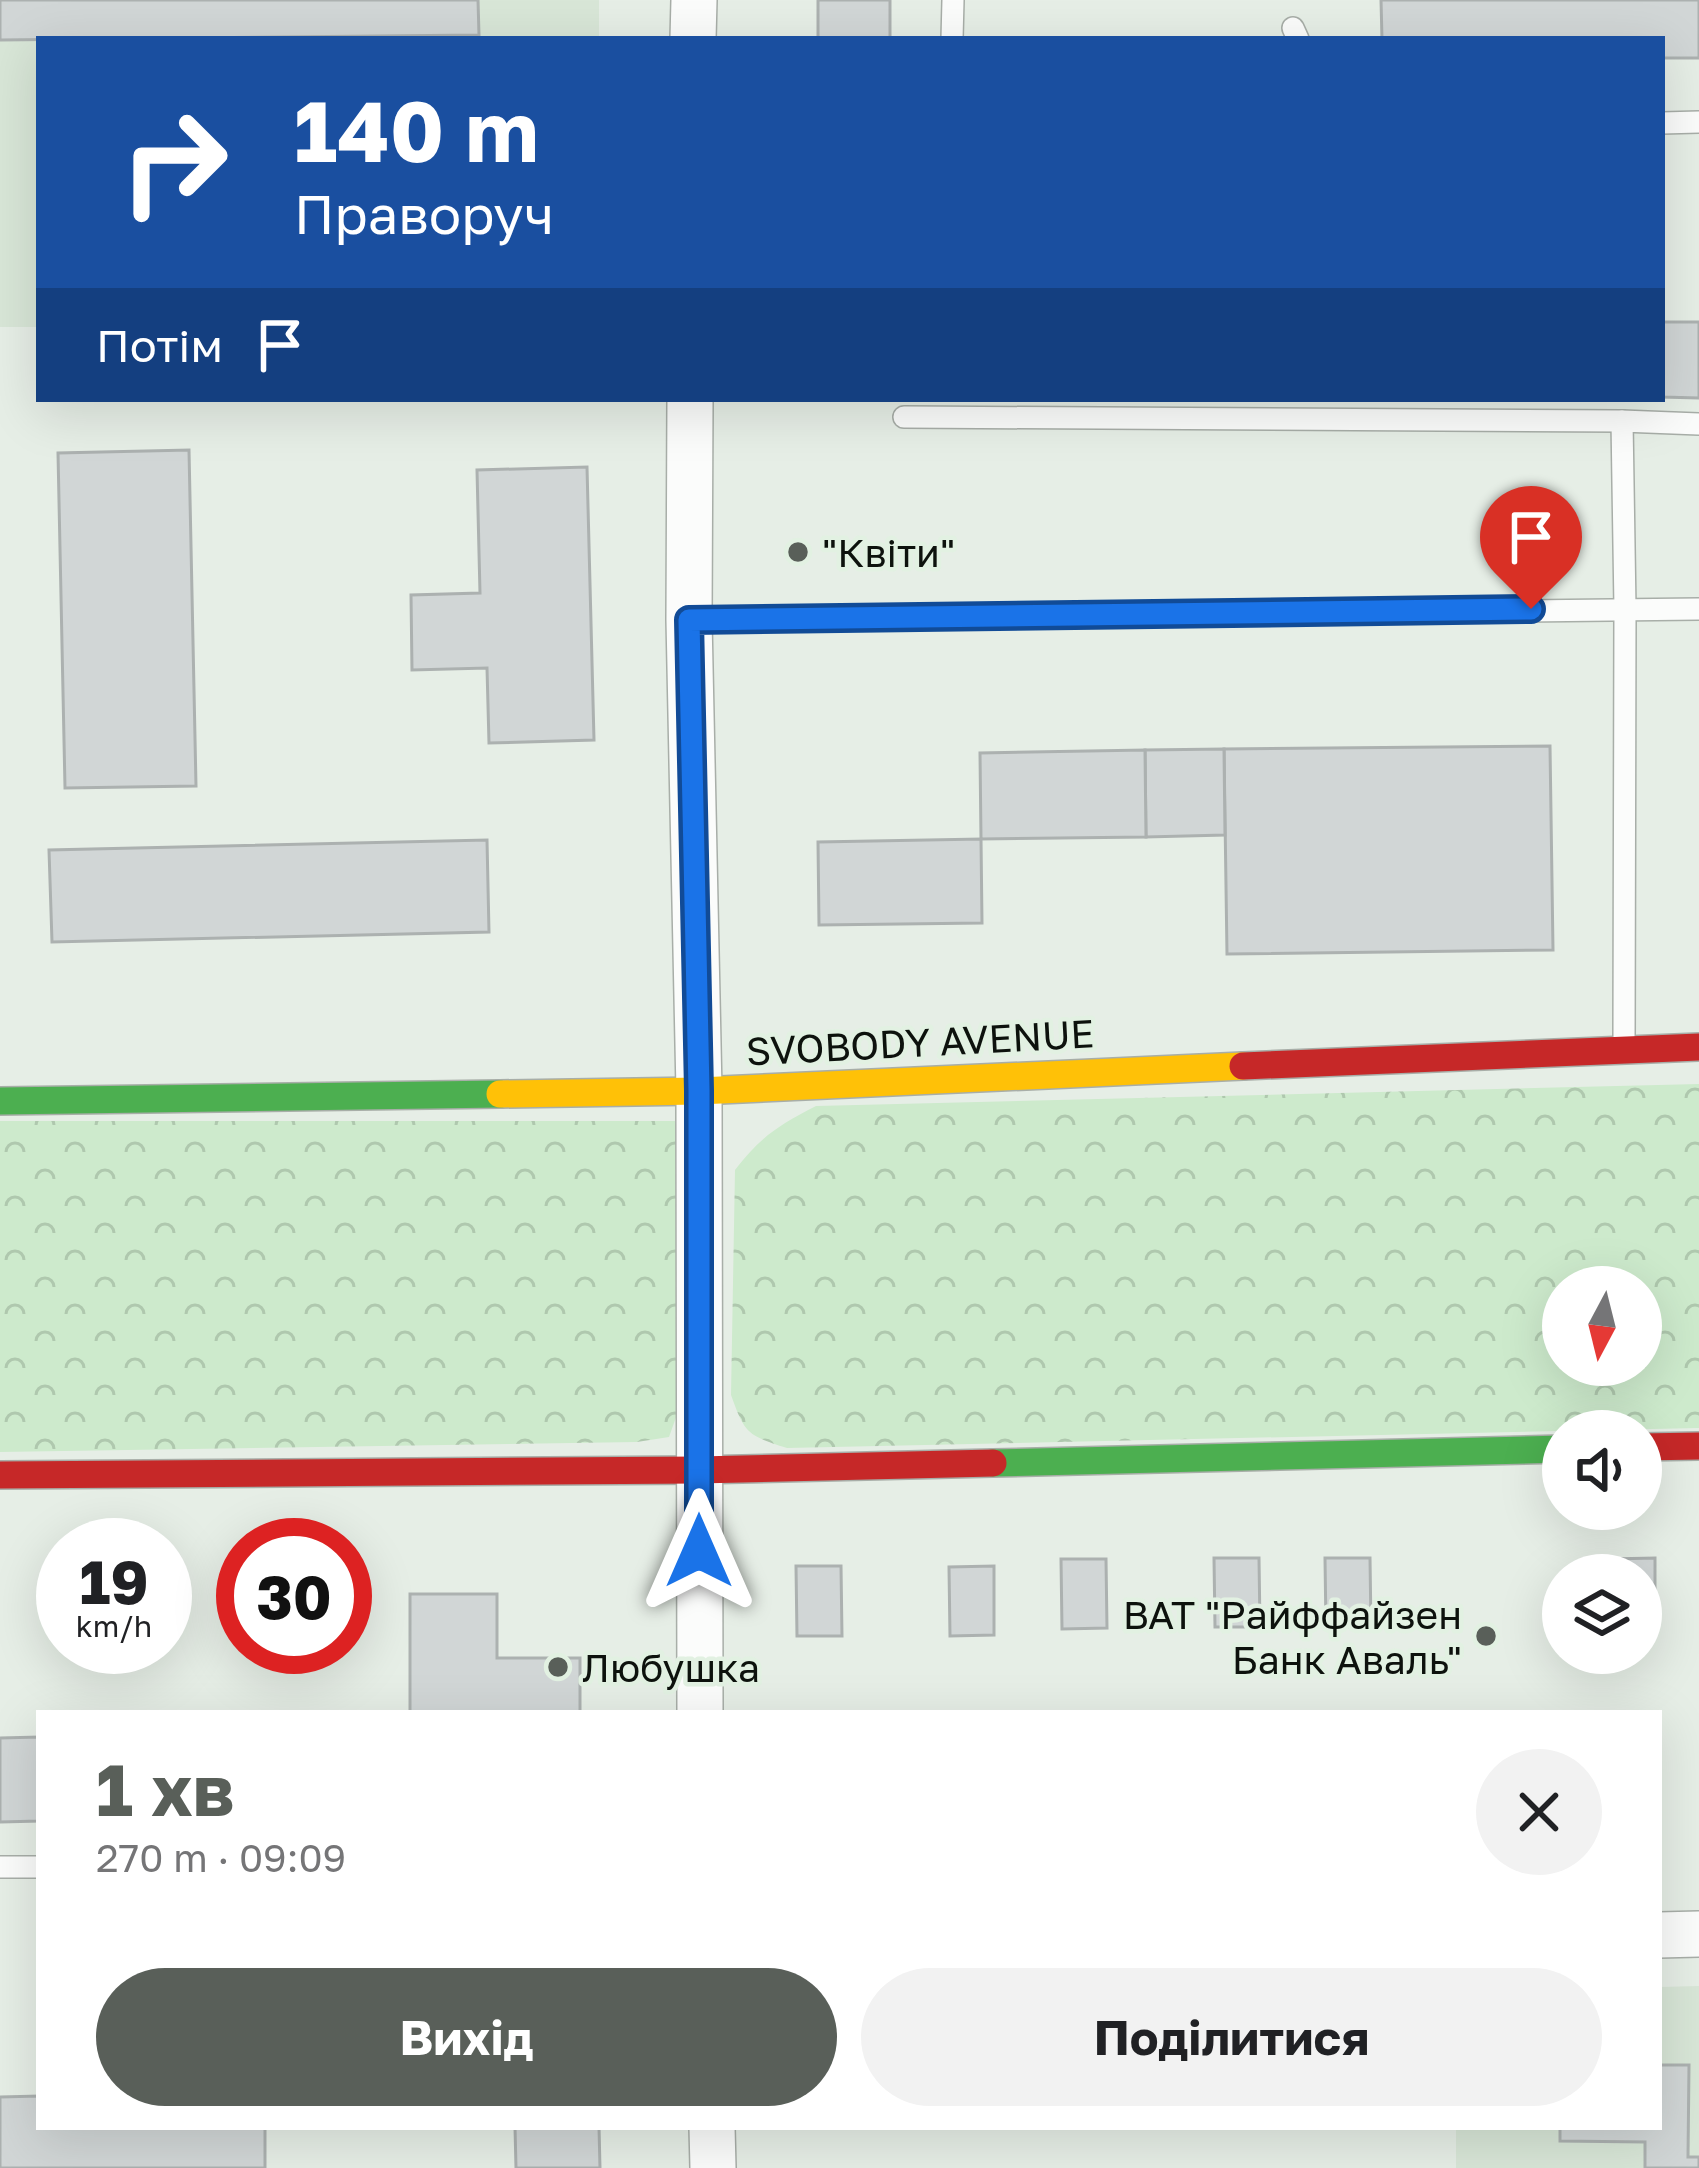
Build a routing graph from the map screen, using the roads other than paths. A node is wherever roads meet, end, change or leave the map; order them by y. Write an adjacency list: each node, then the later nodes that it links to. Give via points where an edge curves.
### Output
1 (694, 0): 3 (street)
2 (953, 0): 4 (lane)
3 (693, 36)
4 (952, 36)
5 (1699, 122): 6 (lane)
6 (1665, 123)
7 (690, 402): 13 (street)
8 (904, 417): 9 (lane)
9 (1622, 421): 10 (lane); 11 (lane)
10 (1699, 424)
11 (1625, 608): 12 (lane); 13 (lane); 15 (lane)
12 (1699, 609)
13 (689, 620): 16 (street)
14 (1699, 1047): 15 (street, SVOBODY AVENUE)
15 (1624, 1048): 16 (street, SVOBODY AVENUE)
16 (699, 1091): 17 (street, SVOBODY AVENUE); 21 (street)
17 (0, 1101)
18 (1699, 1446): 19 (street)
19 (1662, 1447)
20 (1542, 1450): 21 (street)
21 (698, 1470): 22 (street); 23 (street)
22 (0, 1475)
23 (700, 1710)
24 (36, 1867): 25 (lane)
25 (0, 1868)
26 (1699, 1934): 27 (street)
27 (1662, 1935)
28 (712, 2130): 29 (street)
29 (713, 2168)

